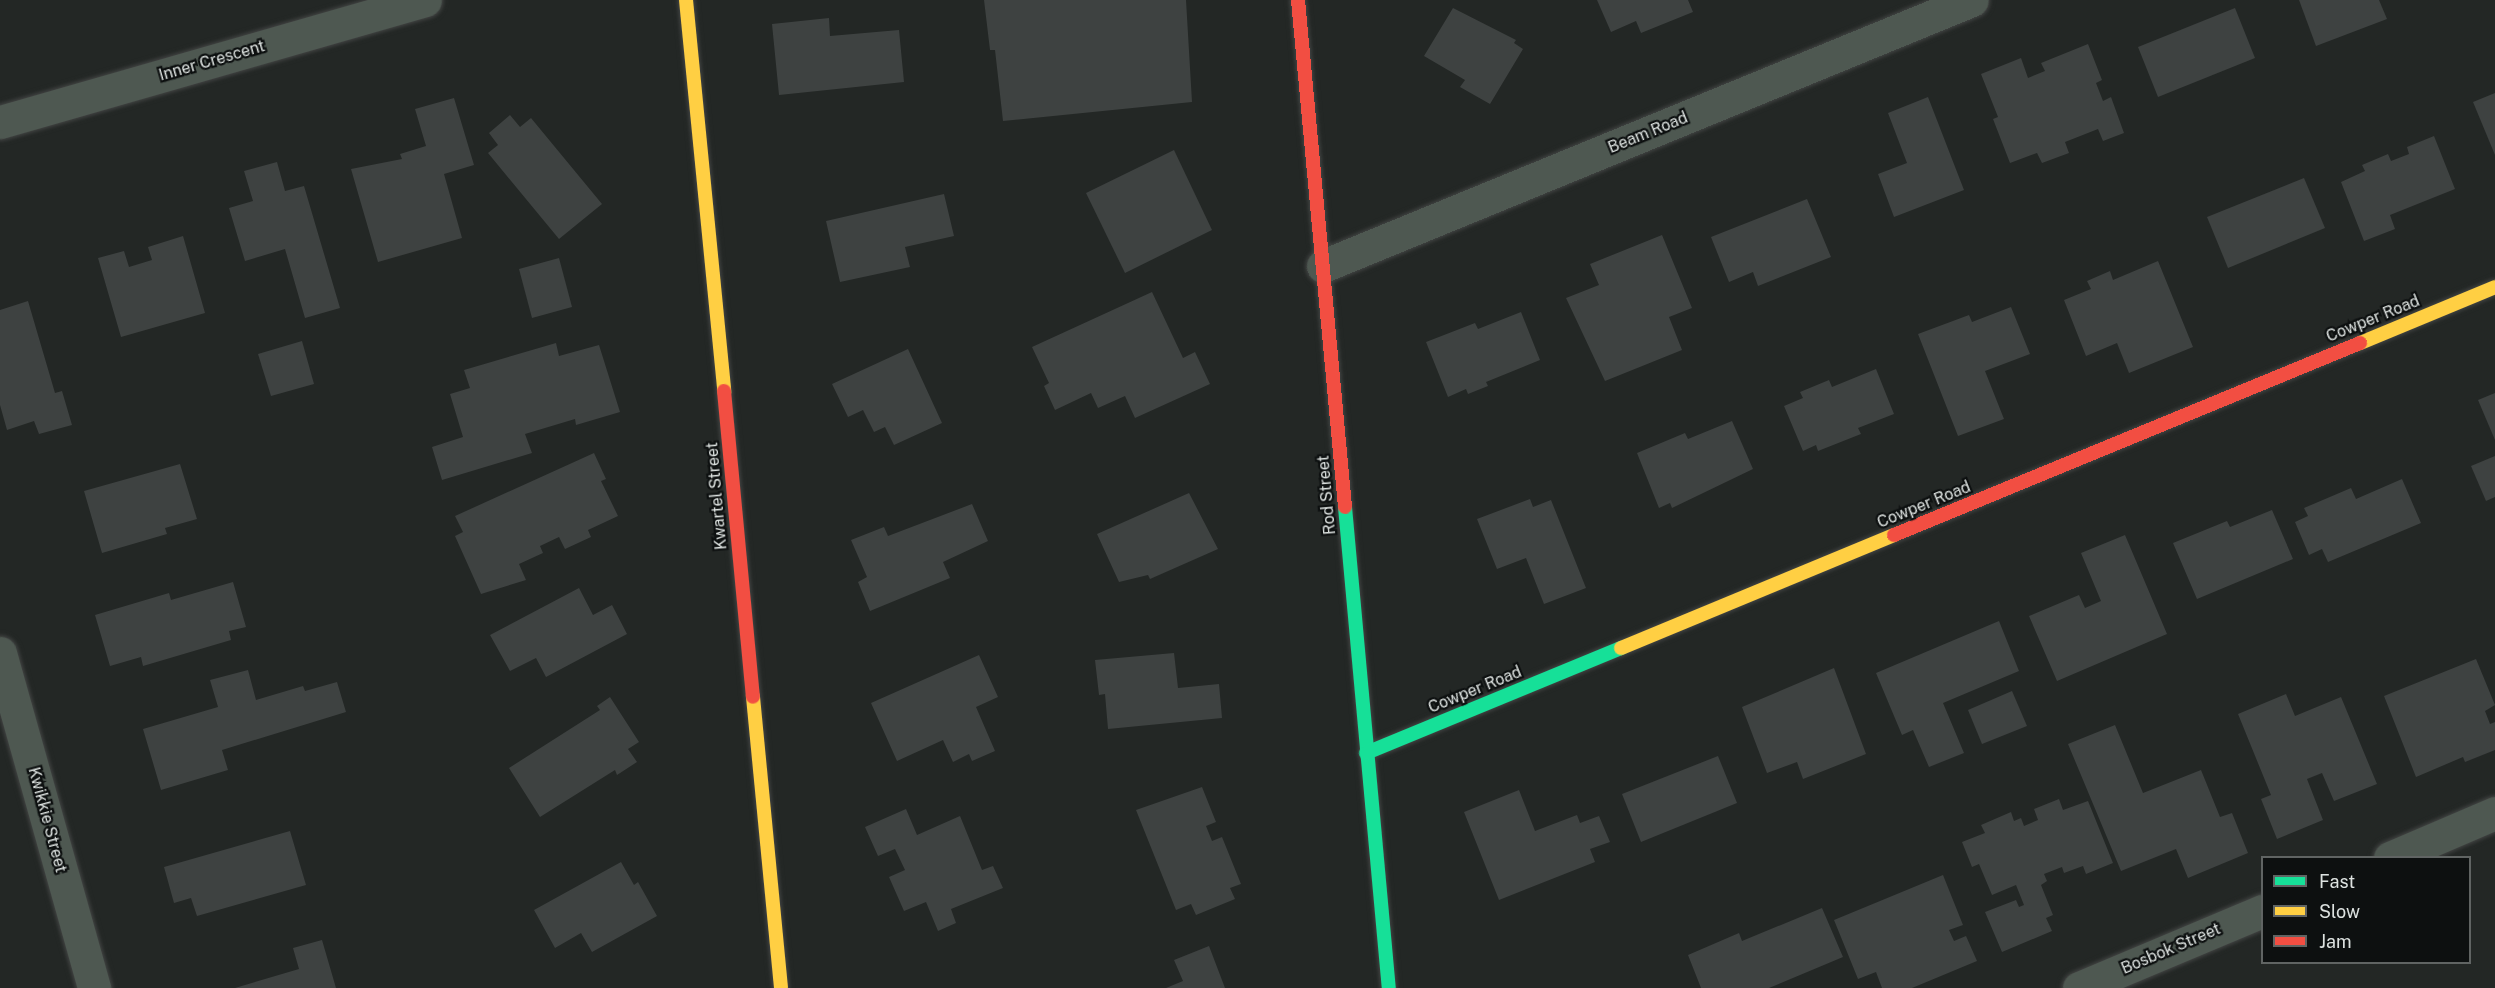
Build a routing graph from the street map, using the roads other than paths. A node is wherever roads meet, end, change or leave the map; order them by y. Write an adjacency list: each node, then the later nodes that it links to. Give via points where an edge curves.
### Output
1 (425, 0): 5 (street, Inner Crescent)
2 (686, 0): 15 (street, Kwartel Street)
3 (1298, 0): 6 (street, Rod Street)
4 (1972, 0): 6 (street, Beam Road)
5 (0, 122)
6 (1323, 266): 10 (street, Rod Street)
7 (2495, 286): 10 (street, Cowper Road)
8 (0, 653): 9 (street, Kwikkie Street)
9 (10, 725): 14 (street, Kwikkie Street)
10 (1366, 753): 16 (street, Rod Street)
11 (2495, 813): 12 (street)
12 (2395, 856)
13 (2261, 911): 17 (street, Bosbok Street)
14 (94, 988)
15 (781, 988)
16 (1389, 988)
17 (2079, 988)

